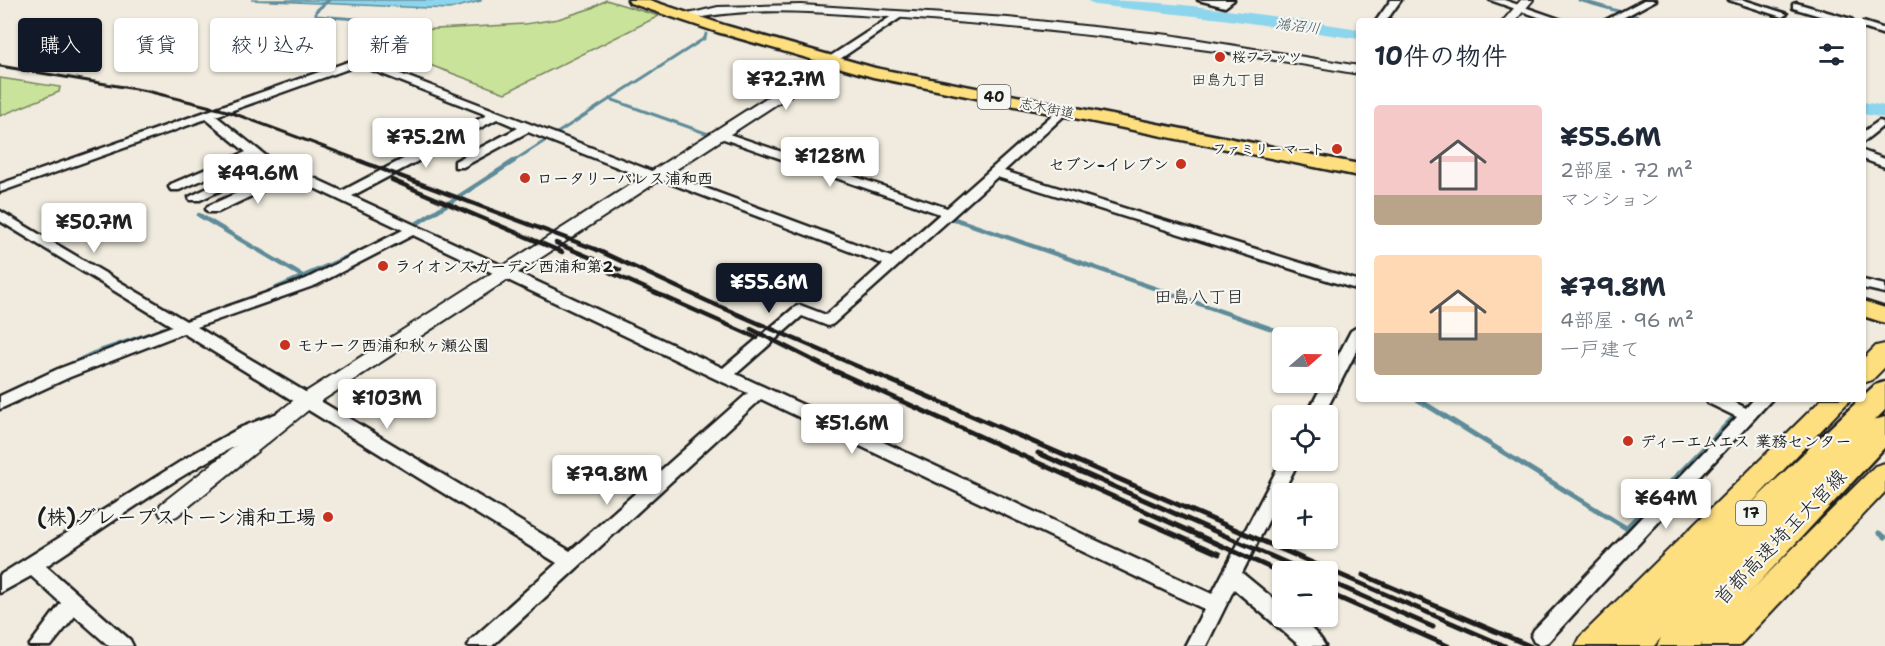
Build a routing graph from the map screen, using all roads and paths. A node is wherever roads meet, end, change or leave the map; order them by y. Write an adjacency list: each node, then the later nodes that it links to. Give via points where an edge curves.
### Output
1 (635, 0): 14 (main road, 志木街道 / 40)
2 (841, 0): 11 (street)
3 (1203, 0): 4 (street, via 1225,4)
4 (1229, 0)
5 (1396, 0): 15 (street)
6 (1495, 0): 10 (street)
7 (1651, 0): 18 (street)
8 (1734, 0): 12 (street)
9 (1801, 3): 12 (street); 20 (street)
10 (1524, 4): 16 (street); 17 (street)
11 (822, 10): 13 (street); 14 (street, via 718,10)
12 (1782, 14): 19 (street)
13 (898, 16): 23 (street); 24 (street, via 1008,22 1169,39)
14 (688, 17): 23 (main road, 志木街道 / 40)
15 (1383, 18)
16 (1512, 18)
17 (1554, 18)
18 (1615, 18)
19 (1775, 18)
20 (1840, 18)
21 (1866, 26): 22 (street)
22 (1885, 32)
23 (830, 61): 25 (main road, 志木街道 / 40); 31 (street)
24 (1356, 69)
25 (1063, 111): 37 (main road, 志木街道 / 40); 38 (street)
26 (208, 115): 27 (street, via 359,61); 32 (street); 41 (street)
27 (497, 115): 29 (street); 43 (street)
28 (1879, 124): 30 (street)
29 (528, 127): 36 (street); 40 (street)
30 (1866, 135)
31 (719, 136): 40 (street); 47 (street)
32 (253, 153): 34 (street); 42 (street)
33 (1866, 156): 35 (street)
34 (270, 163): 39 (street); 44 (street)
35 (1885, 163)
36 (459, 164)
37 (1356, 169)
38 (995, 172): 47 (street); 51 (street)
39 (290, 173): 43 (street); 45 (street)
40 (656, 176): 49 (street); 50 (street)
41 (0, 188)
42 (175, 188)
43 (342, 196): 48 (street)
44 (195, 197)
45 (213, 209)
46 (0, 215): 56 (street)
47 (947, 215): 49 (street)
48 (413, 230): 50 (street); 56 (street, via 311,282)
49 (893, 263): 60 (street, via 828,321 800,310)
50 (503, 273): 60 (street); 65 (street)
51 (1356, 285)
52 (1866, 285): 53 (street)
53 (1885, 289)
54 (1866, 309): 55 (main road)
55 (1885, 315)
56 (179, 325): 65 (street); 70 (street)
57 (1356, 337): 71 (street)
58 (1885, 352): 59 (highway)
59 (1866, 371)
60 (724, 376): 62 (street)
61 (1885, 381): 64 (highway, 17)
62 (759, 392): 79 (street); 84 (street)
63 (1885, 392): 93 (highway, 首都高速埼玉大宮線)
64 (1866, 400)
65 (305, 402): 72 (street); 79 (street)
66 (1720, 402): 73 (street)
67 (1761, 402): 73 (street)
68 (1835, 402): 91 (highway, 17)
69 (1864, 402): 92 (highway, 17)
70 (0, 403)
71 (1320, 405)
72 (287, 416): 78 (street); 80 (street, via 248,431 197,460)
73 (1748, 416): 85 (street)
74 (1885, 428): 94 (highway, 首都高速埼玉大宮線)
75 (1885, 442): 95 (highway)
76 (1285, 471): 81 (street)
77 (1885, 474): 96 (highway)
78 (169, 510)
79 (572, 562): 88 (street)
80 (32, 565): 82 (street); 83 (street)
81 (1232, 576): 84 (street); 90 (street)
82 (0, 585)
83 (74, 602): 86 (street); 87 (street)
84 (1216, 605): 89 (street)
85 (1541, 636)
86 (39, 646)
87 (123, 646)
88 (478, 646)
89 (1196, 646)
90 (1316, 646)
91 (1593, 646)
92 (1617, 646)
93 (1629, 646)
94 (1676, 646)
95 (1692, 646)
96 (1718, 646)

